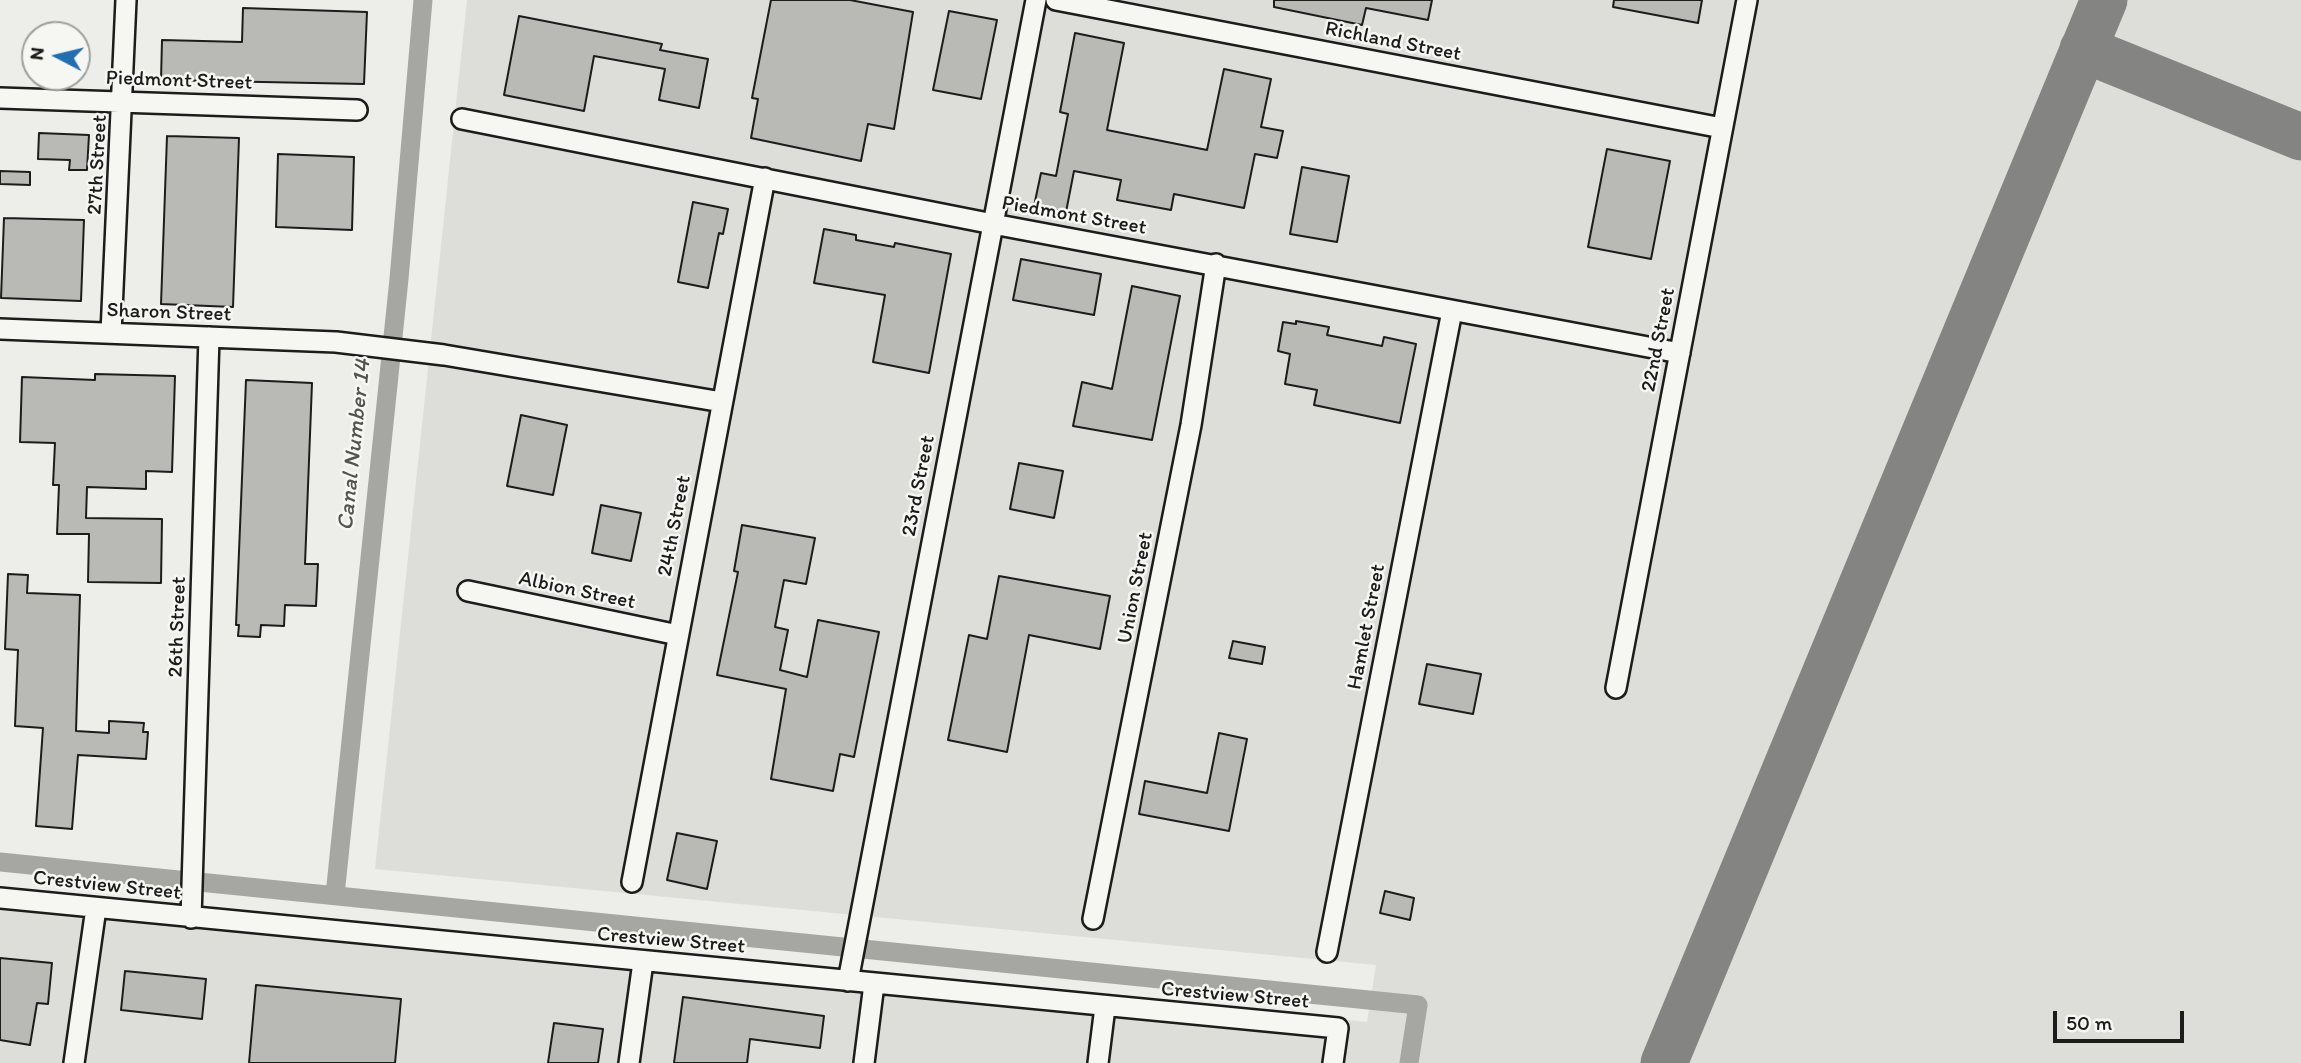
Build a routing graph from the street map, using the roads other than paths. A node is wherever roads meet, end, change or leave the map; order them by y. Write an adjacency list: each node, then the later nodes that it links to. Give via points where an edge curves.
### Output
1 (126, 0): 6 (street, 27th Street)
2 (1036, 0): 11 (street, 23rd Street)
3 (1056, 0): 9 (street, Richland Street)
4 (1747, 0): 9 (street, 22nd Street)
5 (0, 98): 6 (street, Piedmont Street)
6 (124, 101): 7 (street, Piedmont Street); 15 (street, 27th Street)
7 (357, 110)
8 (462, 119): 10 (street, Piedmont Street)
9 (1722, 128): 17 (street, 22nd Street)
10 (765, 178): 11 (street, Piedmont Street); 18 (street, 24th Street)
11 (993, 224): 12 (street, Piedmont Street); 29 (street, 23rd Street)
12 (1216, 264): 13 (street, Piedmont Street); 26 (street, Union Street, via 1191,425)
13 (1452, 311): 17 (street, Piedmont Street); 27 (street, Hamlet Street)
14 (0, 330): 15 (street, Sharon Street)
15 (111, 333): 16 (street, Sharon Street)
16 (209, 337): 18 (street, Sharon Street, via 336,342 444,355); 25 (street, 26th Street)
17 (1679, 352): 21 (street, 22nd Street)
18 (722, 402): 20 (street, 24th Street)
19 (468, 591): 20 (street, Albion Street)
20 (678, 635): 22 (street, 24th Street)
21 (1616, 688)
22 (632, 883)
23 (0, 898): 24 (street, Crestview Street)
24 (96, 908): 25 (street, Crestview Street); 32 (street)
25 (192, 910): 28 (street, Crestview Street)
26 (1093, 919)
27 (1327, 952)
28 (643, 962): 29 (street, Crestview Street); 33 (street)
29 (850, 973): 30 (street, Crestview Street)
30 (874, 984): 31 (street, Crestview Street); 34 (street)
31 (1105, 1007): 35 (street); 36 (street, Crestview Street, via 1338,1028)
32 (74, 1063)
33 (629, 1063)
34 (864, 1063)
35 (1098, 1063)
36 (1333, 1063)

